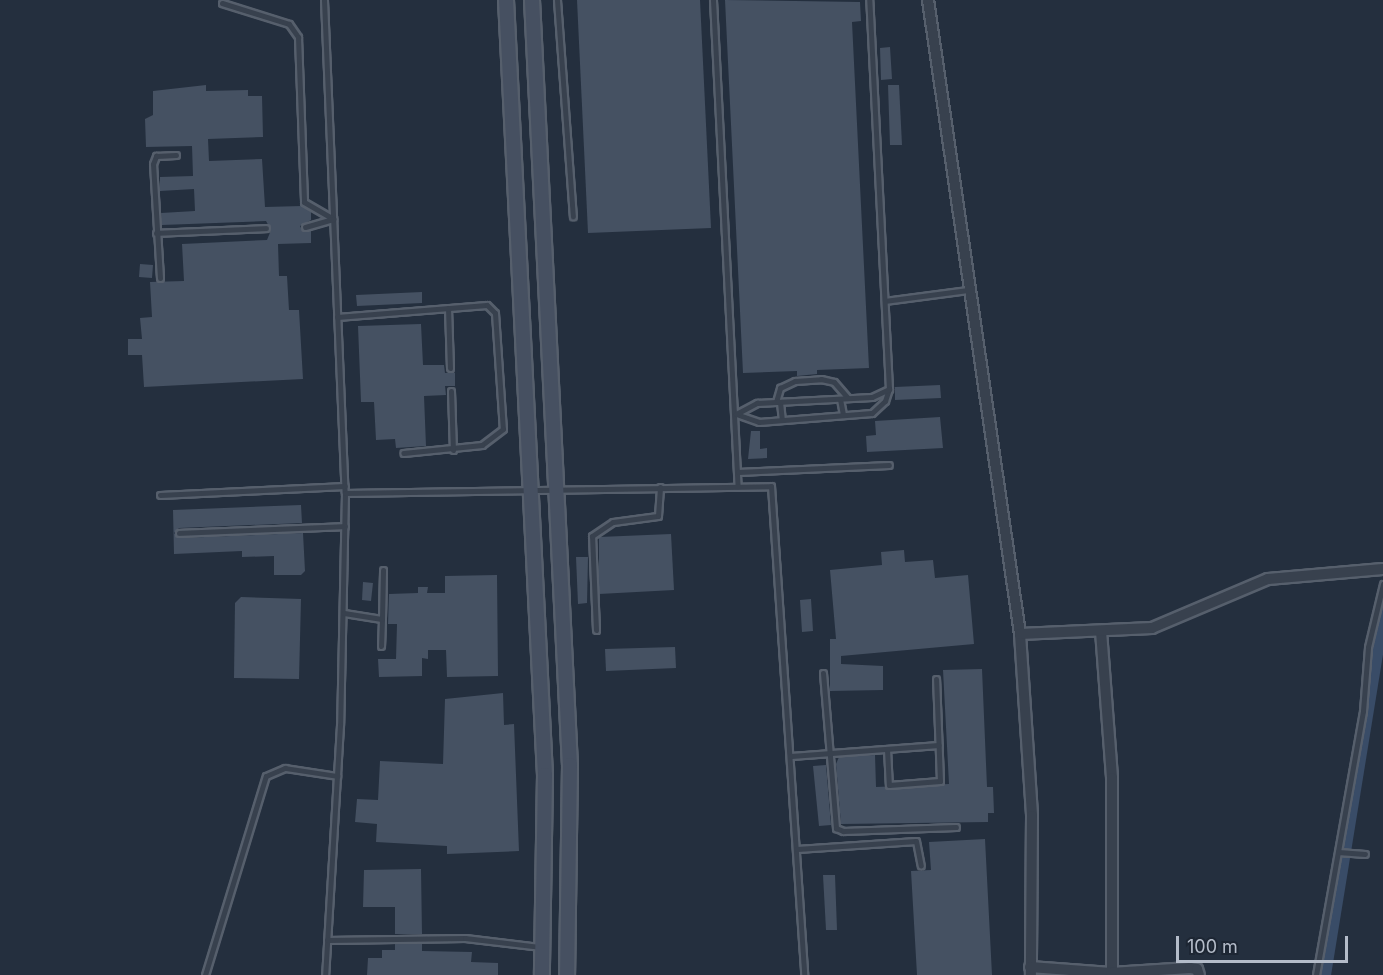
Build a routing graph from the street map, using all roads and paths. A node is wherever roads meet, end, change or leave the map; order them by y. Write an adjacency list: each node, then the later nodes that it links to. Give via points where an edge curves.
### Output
1 (324, 0): 11 (lane)
2 (506, 0): 37 (street)
3 (532, 0): 36 (street)
4 (557, 0): 10 (lane)
5 (713, 0): 26 (lane)
6 (869, 0): 17 (lane)
7 (928, 0): 16 (street)
8 (222, 3): 11 (lane, via 294,30 304,202)
9 (176, 155): 14 (lane, via 153,160)
10 (573, 216)
11 (333, 219): 12 (lane); 19 (lane)
12 (305, 227)
13 (266, 228): 14 (lane)
14 (156, 233): 15 (lane)
15 (160, 278)
16 (963, 291): 17 (lane); 49 (street)
17 (885, 301): 21 (lane)
18 (448, 308): 19 (lane); 20 (lane); 29 (lane, via 487,305 495,313 503,429 482,445)
19 (337, 317): 33 (lane)
20 (450, 368)
21 (889, 389): 23 (lane, via 872,397); 27 (lane, via 880,409)
22 (451, 391): 29 (lane)
23 (848, 398): 24 (lane); 25 (lane, via 834,382 821,379 795,381 780,388)
24 (840, 399): 25 (lane); 27 (lane)
25 (778, 402): 26 (lane, via 757,403); 28 (lane)
26 (736, 414): 28 (lane, via 759,422); 32 (lane)
27 (843, 415): 28 (lane)
28 (782, 420)
29 (453, 450): 30 (lane)
30 (403, 453)
31 (889, 465): 32 (lane)
32 (738, 472): 34 (lane)
33 (345, 486): 38 (lane); 39 (lane)
34 (738, 486): 35 (lane); 56 (lane, via 767,484 772,491)
35 (660, 488): 36 (lane); 47 (lane, via 658,516 613,522 592,536)
36 (554, 489): 37 (lane); 70 (street, via 570,765)
37 (530, 490): 38 (lane); 64 (street, via 544,775)
38 (345, 493): 40 (lane)
39 (160, 495)
40 (345, 526): 41 (lane); 45 (lane)
41 (179, 533)
42 (1383, 569): 48 (street, via 1268,579 1152,628)
43 (383, 570): 46 (lane)
44 (1383, 584): 60 (lane, via 1368,647 1363,711)
45 (344, 613): 46 (lane); 57 (lane)
46 (382, 619): 50 (lane)
47 (596, 630)
48 (1101, 631): 49 (street); 66 (street, via 1112,778)
49 (1020, 634): 65 (street, via 1032,816)
50 (381, 646)
51 (823, 673): 55 (lane)
52 (936, 679): 53 (lane)
53 (939, 745): 54 (lane); 54 (lane, via 940,778 936,783 889,785)
54 (886, 749): 55 (lane)
55 (831, 753): 56 (lane); 58 (lane, via 834,825 839,830)
56 (791, 756): 59 (lane)
57 (337, 776): 63 (lane); 67 (lane, via 285,768 266,776)
58 (956, 827)
59 (797, 849): 62 (lane, via 916,841); 71 (lane)
60 (1341, 852): 61 (lane); 73 (lane)
61 (1365, 854)
62 (921, 866)
63 (327, 940): 64 (lane, via 465,938); 68 (lane)
64 (543, 947): 69 (street)
65 (1031, 971): 66 (street)
66 (1111, 974): 72 (street, via 1190,968 1197,969)
67 (205, 975)
68 (325, 975)
69 (542, 975)
70 (567, 975)
71 (804, 975)
72 (1199, 975)
73 (1316, 975)

